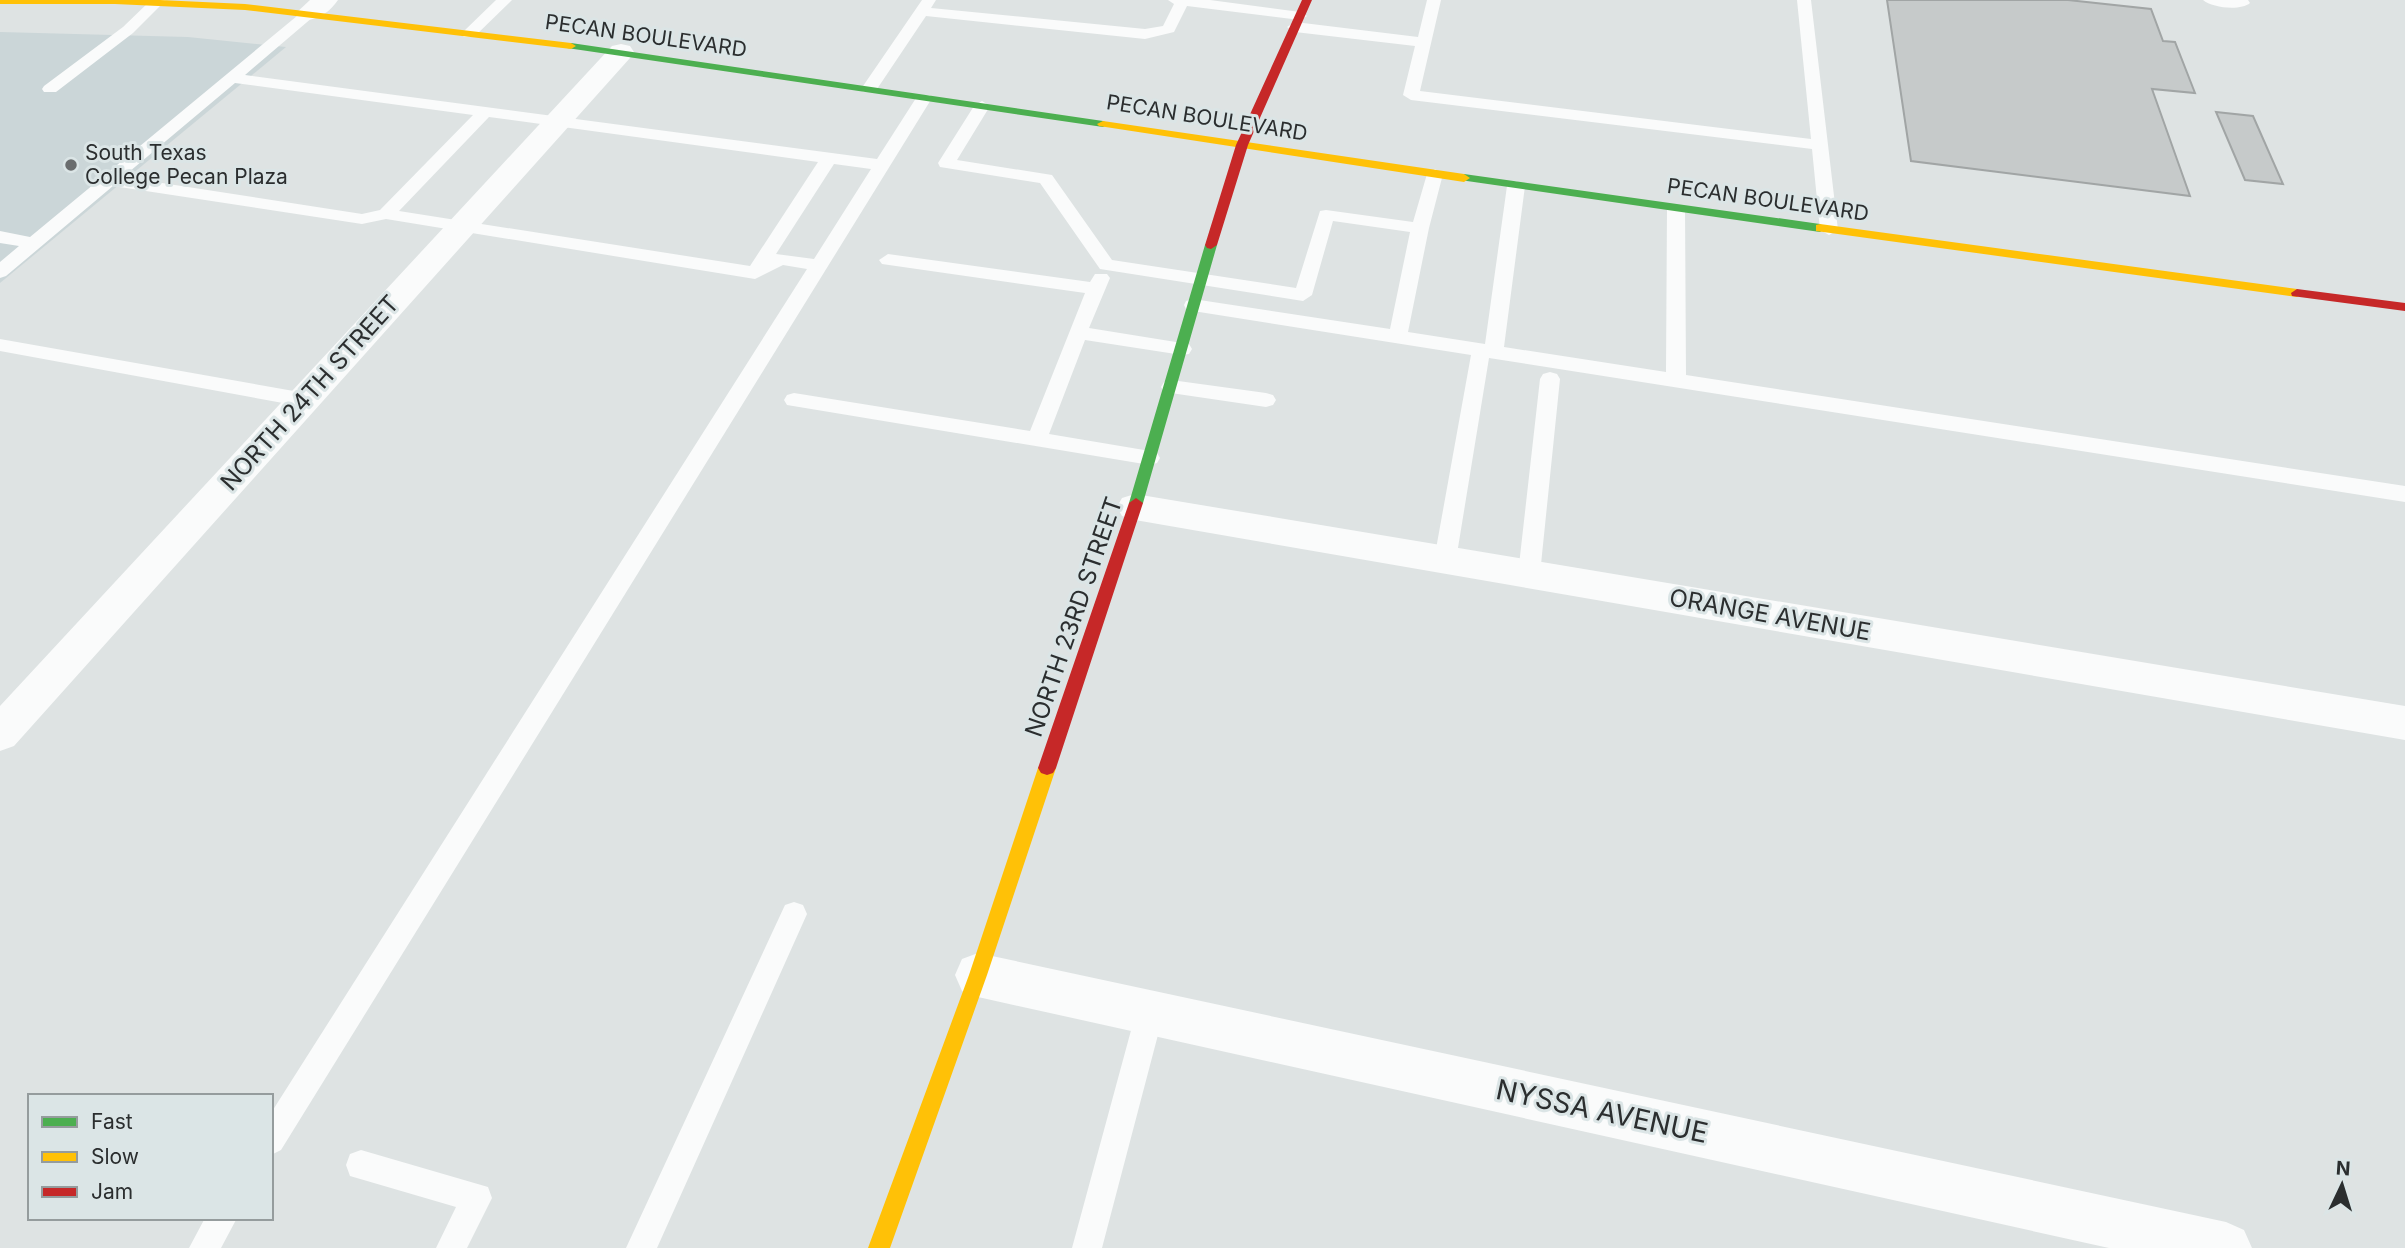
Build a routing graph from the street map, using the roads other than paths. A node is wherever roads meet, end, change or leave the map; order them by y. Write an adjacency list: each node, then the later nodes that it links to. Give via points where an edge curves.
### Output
1 (505, 0): 16 (lane)
2 (907, 0): 13 (lane)
3 (1175, 0): 4 (lane)
4 (1183, 0): 13 (lane, via 1170,29 1145,34); 15 (lane)
5 (1307, 0): 15 (main road, NORTH 23RD STREET)
6 (1434, 0): 17 (lane)
7 (1804, 0): 27 (lane)
8 (2210, 0): 12 (lane)
9 (0, 1): 10 (main road, PECAN BOULEVARD)
10 (158, 1): 11 (main road, PECAN BOULEVARD); 20 (lane, via 128,30)
11 (214, 3): 14 (main road, PECAN BOULEVARD)
12 (2243, 3)
13 (926, 4): 21 (lane)
14 (317, 7): 16 (main road, PECAN BOULEVARD); 19 (lane)
15 (1297, 22): 17 (lane); 26 (main road, NORTH 23RD STREET)
16 (469, 34): 18 (main road, PECAN BOULEVARD)
17 (1424, 43): 27 (lane, via 1411,95)
18 (621, 52): 21 (main road, PECAN BOULEVARD); 25 (street, NORTH 24TH STREET)
19 (232, 78): 24 (lane); 31 (lane)
20 (50, 89)
21 (869, 89): 22 (main road, PECAN BOULEVARD)
22 (924, 98): 23 (main road, PECAN BOULEVARD); 29 (lane)
23 (982, 106): 26 (main road, PECAN BOULEVARD); 41 (lane, via 946,163 1046,179)
24 (485, 112): 25 (lane); 34 (lane)
25 (558, 121): 28 (lane); 35 (street, NORTH 24TH STREET)
26 (1242, 145): 30 (main road, PECAN BOULEVARD); 45 (main road, NORTH 23RD STREET)
27 (1820, 145): 37 (lane)
28 (829, 158): 29 (lane); 44 (lane)
29 (882, 165): 42 (lane)
30 (1435, 174): 32 (main road, PECAN BOULEVARD); 36 (lane)
31 (110, 180): 34 (lane, via 362,219); 39 (lane)
32 (1516, 186): 33 (main road, PECAN BOULEVARD); 55 (lane)
33 (1676, 209): 37 (main road, PECAN BOULEVARD); 57 (lane)
34 (386, 214): 35 (lane)
35 (462, 226): 44 (lane); 59 (street, NORTH 24TH STREET)
36 (1420, 228): 47 (lane, via 1326,215); 52 (lane)
37 (1829, 230): 49 (main road, PECAN BOULEVARD)
38 (0, 237): 39 (lane)
39 (34, 243): 43 (lane)
40 (888, 260): 46 (lane)
41 (1106, 265): 45 (lane); 46 (lane)
42 (820, 266): 44 (lane, via 780,259); 73 (lane)
43 (0, 272)
44 (755, 273)
45 (1200, 279): 47 (lane); 48 (main road, NORTH 23RD STREET)
46 (1096, 289): 51 (lane)
47 (1303, 295): 50 (lane)
48 (1193, 305): 50 (lane); 54 (main road, NORTH 23RD STREET)
49 (2405, 307)
50 (1297, 321): 52 (lane)
51 (1079, 333): 54 (lane); 62 (lane)
52 (1398, 337): 55 (lane)
53 (0, 345): 59 (lane)
54 (1182, 349): 58 (main road, NORTH 23RD STREET)
55 (1487, 351): 57 (lane); 66 (lane)
56 (1550, 379): 67 (lane)
57 (1676, 380): 64 (lane)
58 (1171, 387): 61 (lane); 63 (main road, NORTH 23RD STREET)
59 (305, 400): 69 (street, NORTH 24TH STREET)
60 (794, 400): 62 (lane)
61 (1266, 400)
62 (1037, 439): 63 (lane)
63 (1150, 458): 65 (main road, NORTH 23RD STREET)
64 (2405, 494)
65 (1135, 507): 66 (street, ORANGE AVENUE); 71 (main road, NORTH 23RD STREET)
66 (1445, 560): 67 (street, ORANGE AVENUE)
67 (1529, 574): 68 (street, ORANGE AVENUE)
68 (2405, 723)
69 (0, 734)
70 (794, 914): 78 (lane)
71 (978, 975): 72 (street, NYSSA AVENUE); 79 (main road, NORTH 23RD STREET)
72 (1150, 1012): 80 (lane); 81 (street, NYSSA AVENUE)
73 (273, 1137)
74 (361, 1165): 77 (lane, via 477,1198)
75 (221, 1220): 76 (lane)
76 (204, 1248)
77 (451, 1248)
78 (641, 1248)
79 (879, 1248)
80 (1087, 1248)
81 (2226, 1248)

